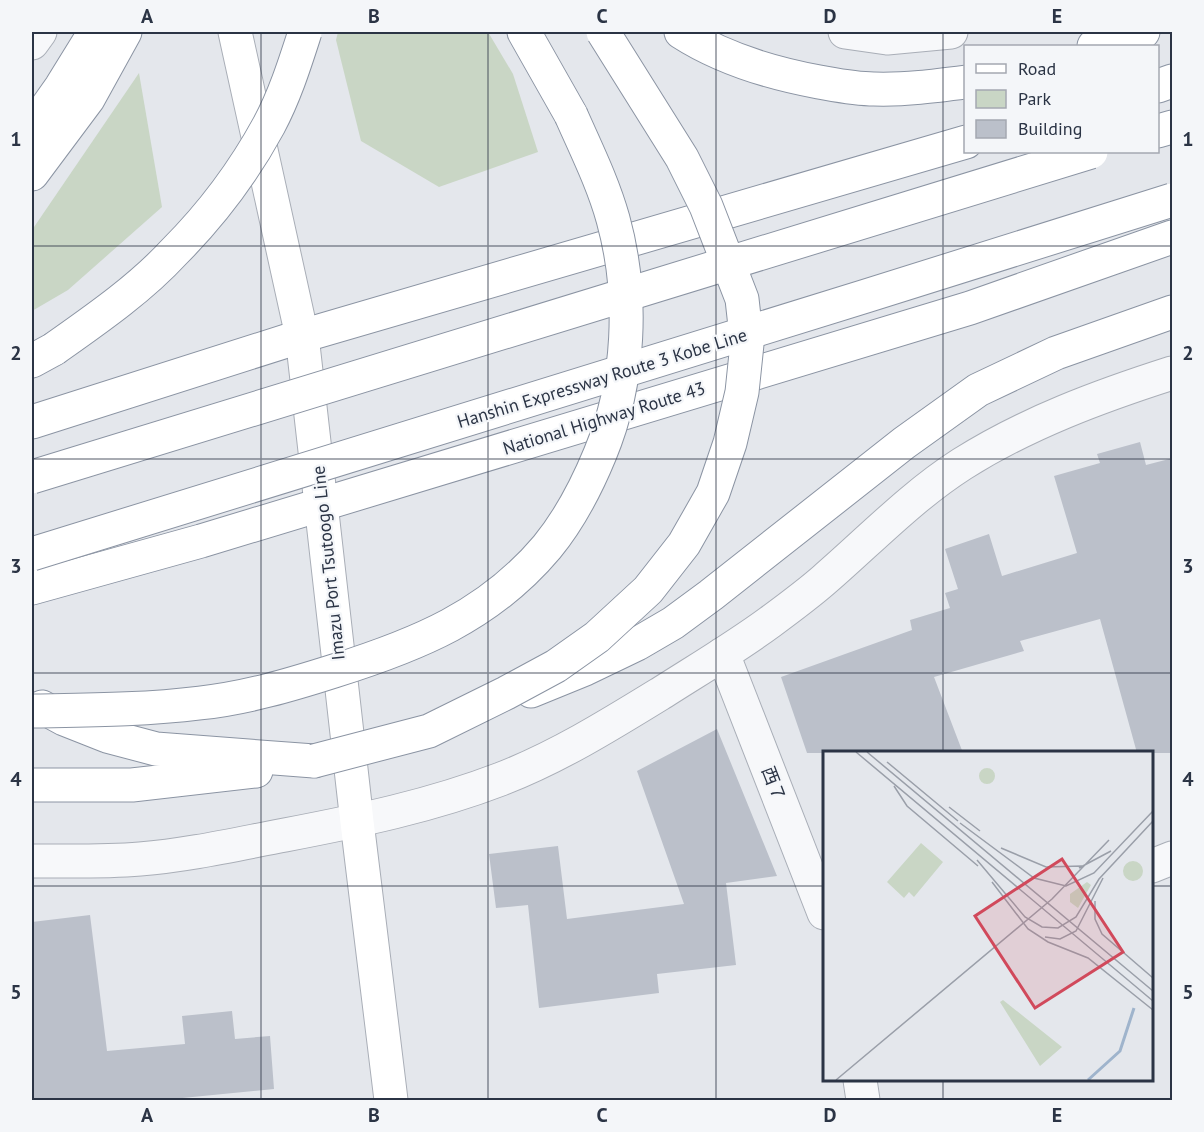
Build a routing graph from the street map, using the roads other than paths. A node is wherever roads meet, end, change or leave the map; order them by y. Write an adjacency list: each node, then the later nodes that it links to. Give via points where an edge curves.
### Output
1 (40, 32): 12 (street)
2 (96, 32): 15 (main road)
3 (125, 32): 18 (main road, via 88,99)
4 (235, 32): 22 (main road, Imazu Port Tsutoogo Line)
5 (305, 32): 23 (main road, bridge, via 269,124 211,211 174,253 135,288)
6 (524, 32): 32 (main road, bridge, via 571,115 596,171 613,218 624,287 624,359 617,406 590,478 564,525 525,571 473,612 417,642 364,662 257,694 202,703 141,709)
7 (603, 32): 33 (main road, bridge, via 682,158 706,206 742,299 747,344 742,392 730,444 712,493 684,544 648,590 597,637 556,666)
8 (681, 32): 14 (main road, via 737,61 831,84 873,89)
9 (845, 32): 10 (street, via 887,38)
10 (951, 32)
11 (1143, 32): 13 (main road)
12 (32, 43)
13 (1098, 45)
14 (964, 82)
15 (32, 128)
16 (964, 143): 22 (main road)
17 (1088, 153): 26 (main road, bridge)
18 (32, 174)
19 (1173, 200): 28 (main road, Hanshin Expressway Route 3 Kobe Line, bridge)
20 (1173, 237): 27 (main road, National Highway Route 43, via 970,308)
21 (1173, 312): 33 (main road, bridge, via 1056,353 978,390 903,443 673,623 585,669)
22 (302, 336): 25 (main road); 27 (main road, Imazu Port Tsutoogo Line)
23 (32, 361)
24 (1173, 373): 30 (street, via 1024,429 962,464 922,493 825,579)
25 (32, 422)
26 (32, 477)
27 (321, 504): 29 (main road, National Highway Route 43); 36 (main road, Imazu Port Tsutoogo Line)
28 (32, 554)
29 (32, 588)
30 (723, 654): 36 (street, via 609,725 502,779); 40 (street, 西７)
31 (32, 700): 34 (main road, bridge, via 86,728 156,749)
32 (32, 711)
33 (429, 730): 34 (main road, bridge)
34 (314, 761): 35 (main road, via 132,785)
35 (32, 785)
36 (357, 822): 38 (street, via 211,850 140,859); 42 (main road, Imazu Port Tsutoogo Line)
37 (1173, 858): 39 (street)
38 (32, 861)
39 (1153, 866)
40 (823, 908)
41 (860, 1081): 43 (street)
42 (391, 1101)
43 (863, 1101)

